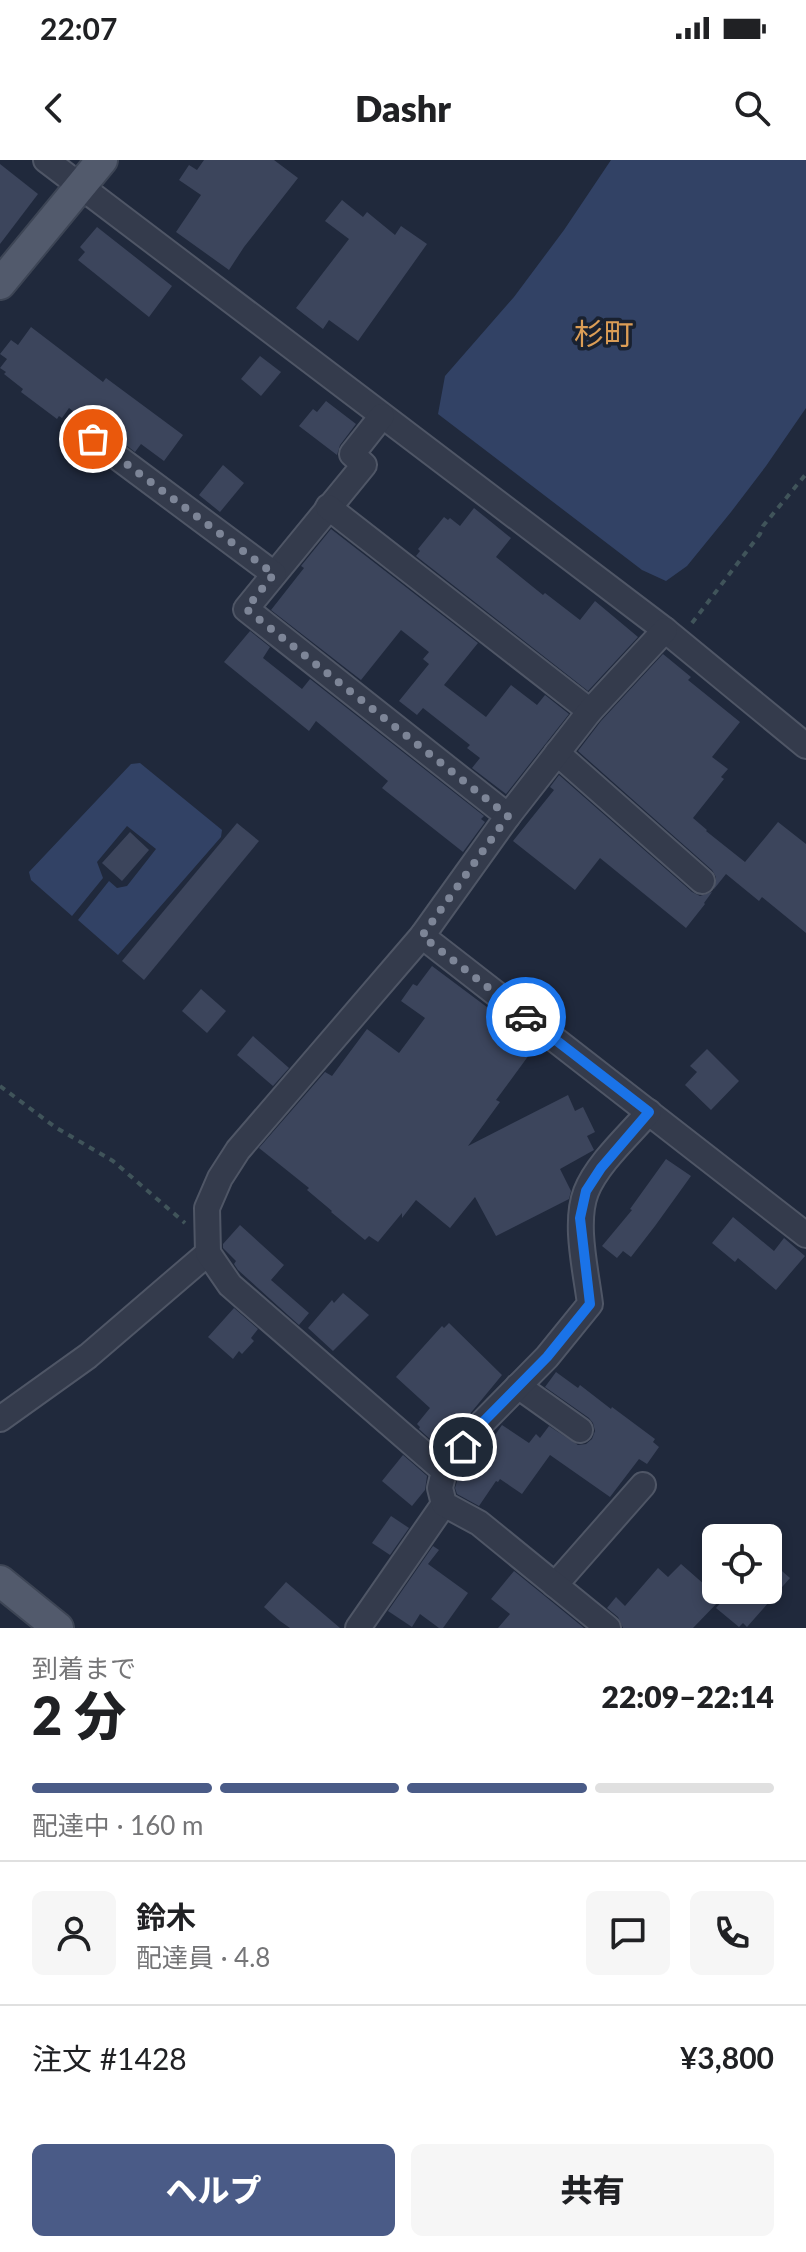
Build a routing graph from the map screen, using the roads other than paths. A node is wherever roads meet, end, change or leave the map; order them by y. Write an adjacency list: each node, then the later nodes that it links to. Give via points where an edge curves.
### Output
1 (46, 160): 3 (street)
2 (102, 160): 3 (main road)
3 (80, 186): 4 (main road); 5 (street)
4 (0, 284)
5 (382, 416): 7 (street, via 352,454 364,465); 9 (street)
6 (93, 439): 8 (street)
7 (328, 507): 8 (street); 10 (street)
8 (274, 574): 13 (street, via 246,609)
9 (672, 635): 10 (street); 11 (street)
10 (590, 711): 12 (street)
11 (806, 746)
12 (557, 753): 13 (street); 14 (street)
13 (508, 816): 15 (street)
14 (702, 881)
15 (422, 936): 16 (street); 18 (street, via 238,1150 207,1208)
16 (649, 1112): 17 (street); 19 (street, via 586,1191 580,1218 590,1304)
17 (806, 1235)
18 (208, 1248): 20 (street, via 88,1356); 22 (street, via 230,1285)
19 (518, 1386): 21 (street); 22 (street)
20 (0, 1419)
21 (580, 1430)
22 (444, 1471): 24 (street)
23 (643, 1485): 26 (street)
24 (444, 1504): 26 (street, via 479,1523); 28 (street)
25 (0, 1581): 27 (main road)
26 (555, 1585): 29 (street)
27 (58, 1628)
28 (358, 1628)
29 (608, 1628)

